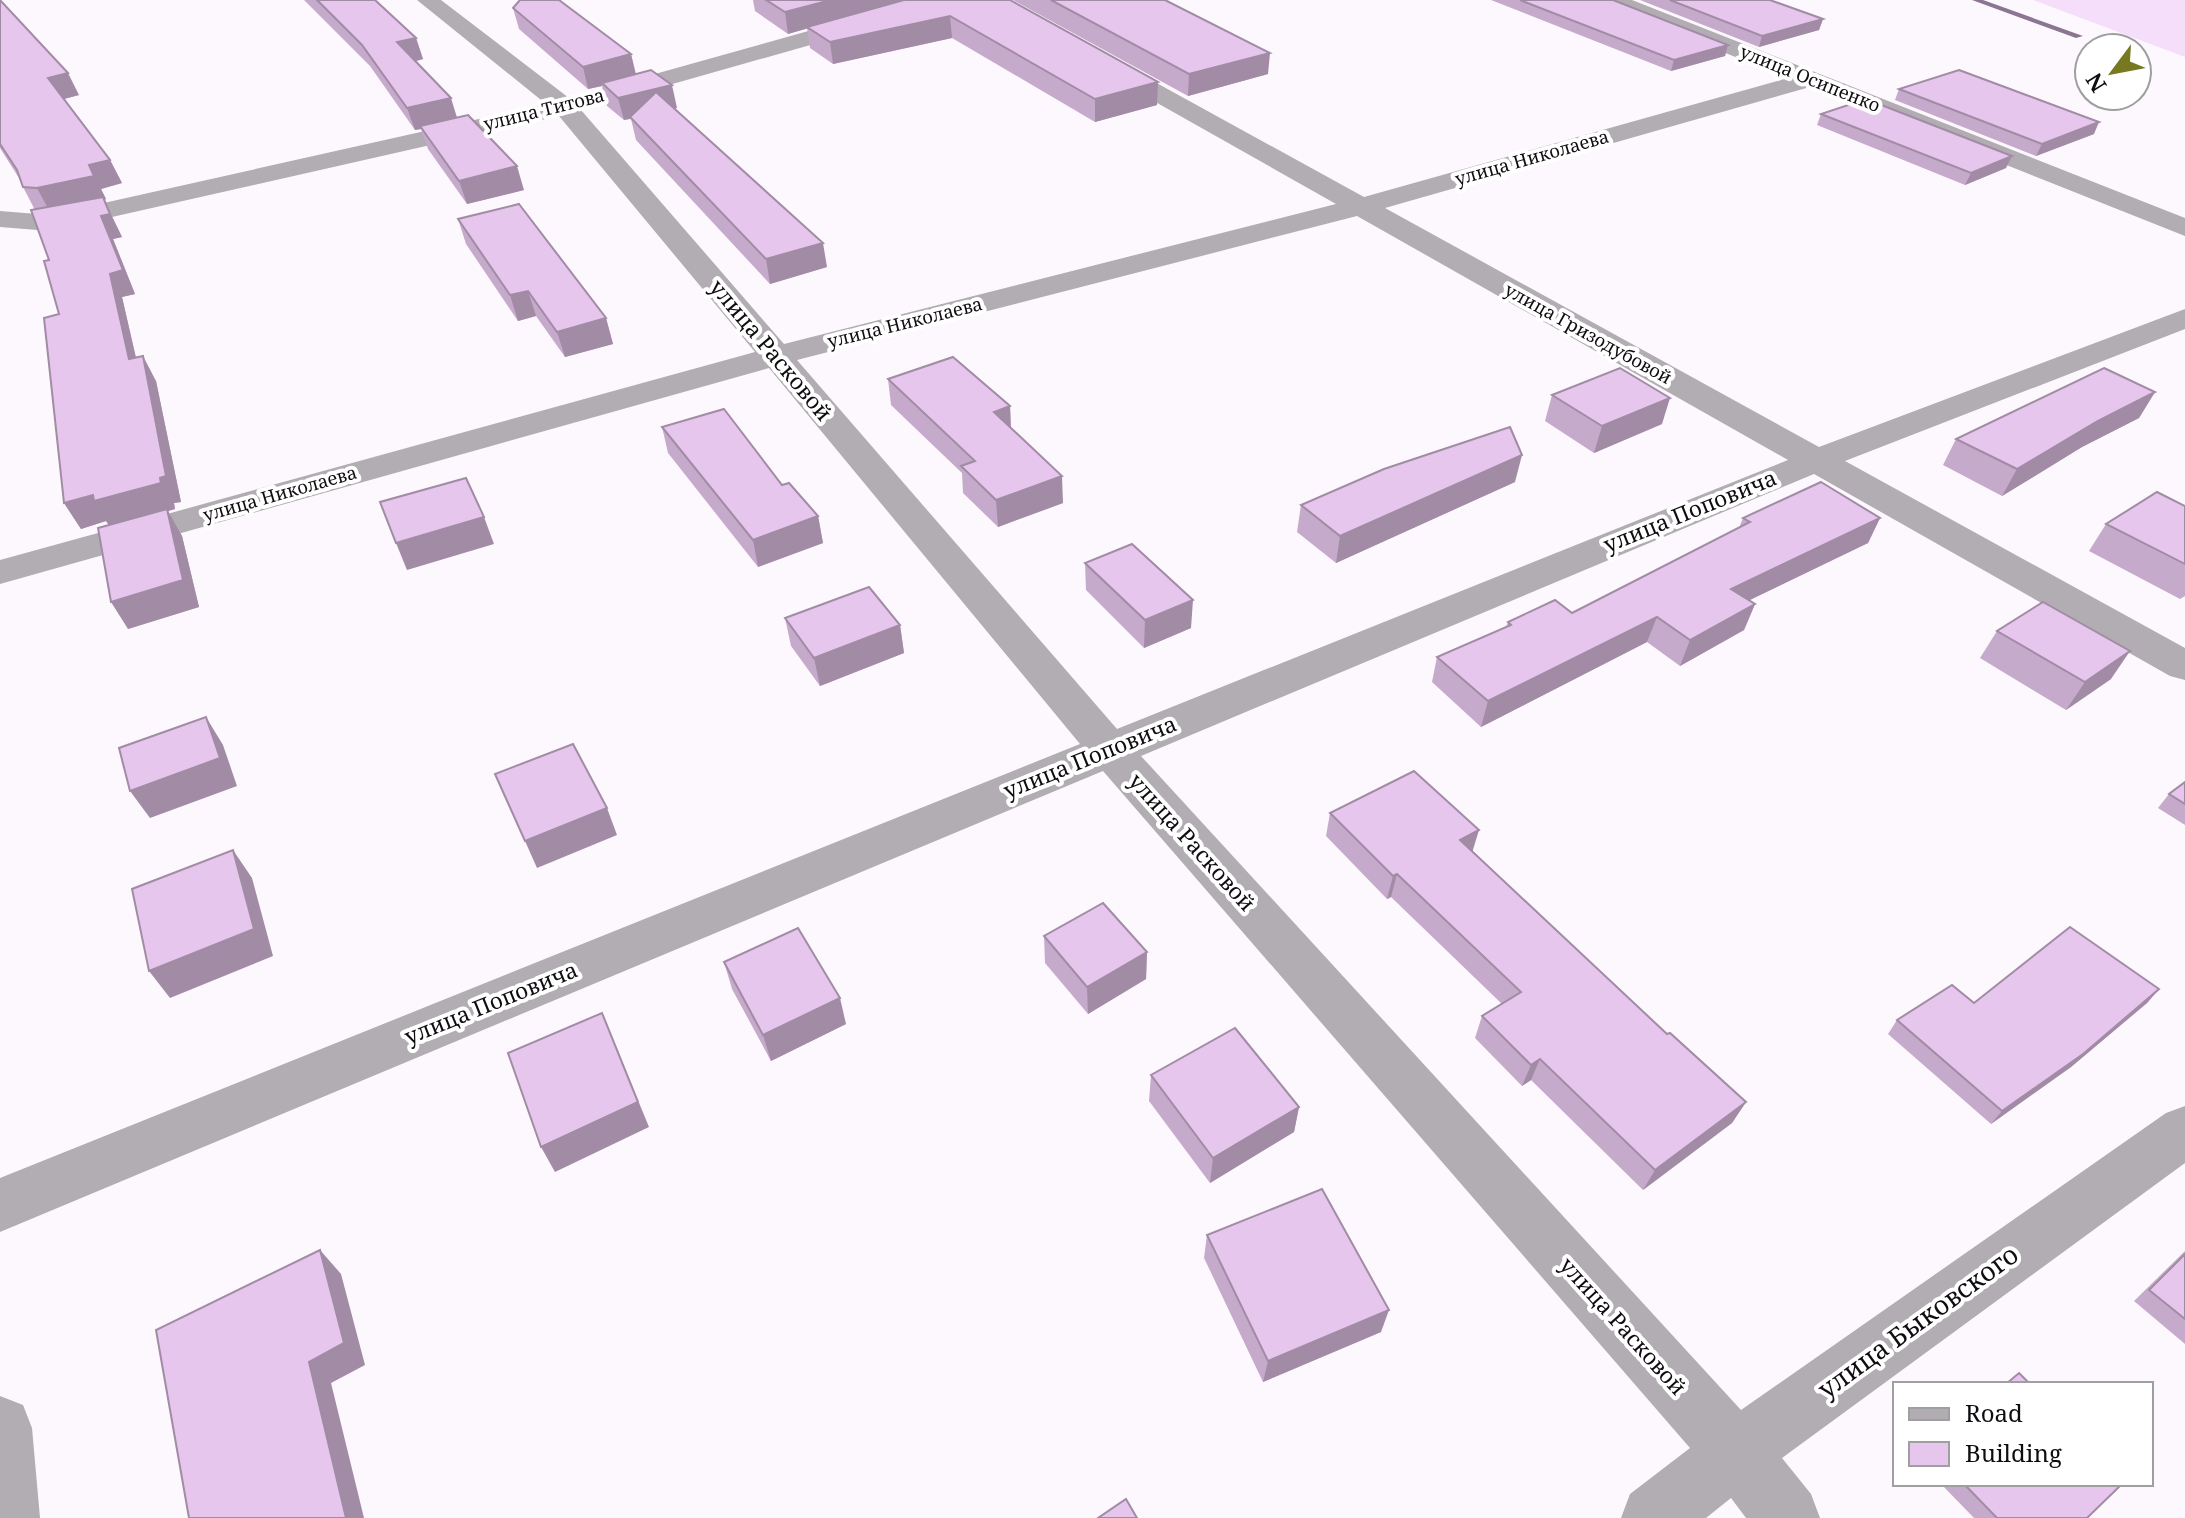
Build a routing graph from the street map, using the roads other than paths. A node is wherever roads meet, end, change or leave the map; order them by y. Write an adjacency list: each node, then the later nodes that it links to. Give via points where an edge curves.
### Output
1 (428, 0): 6 (street, улица Расковой)
2 (943, 0): 6 (street, улица Титова)
3 (1613, 0): 5 (street, улица Осипенко)
4 (1073, 46): 7 (street, улица Гризодубовой)
5 (1811, 79): 7 (street, улица Николаева); 9 (street, улица Осипенко)
6 (565, 107): 8 (street, улица Титова, via 50,223); 11 (street, улица Расковой)
7 (1359, 207): 11 (street, улица Николаева); 12 (street, улица Гризодубовой)
8 (0, 219)
9 (2185, 228)
10 (2185, 318): 12 (street, улица Поповича)
11 (776, 356): 13 (street, улица Николаева); 15 (street, улица Расковой)
12 (1815, 461): 14 (street, улица Гризодубовой); 15 (street, улица Поповича)
13 (0, 572)
14 (2185, 666)
15 (1109, 749): 17 (street, улица Поповича); 19 (street, улица Расковой)
16 (2185, 1131): 19 (street, улица Быковского)
17 (0, 1205)
18 (0, 1428): 20 (street)
19 (1736, 1452): 21 (street, улица Быковского); 22 (street, улица Расковой)
20 (7, 1518)
21 (1654, 1518)
22 (1787, 1518)

